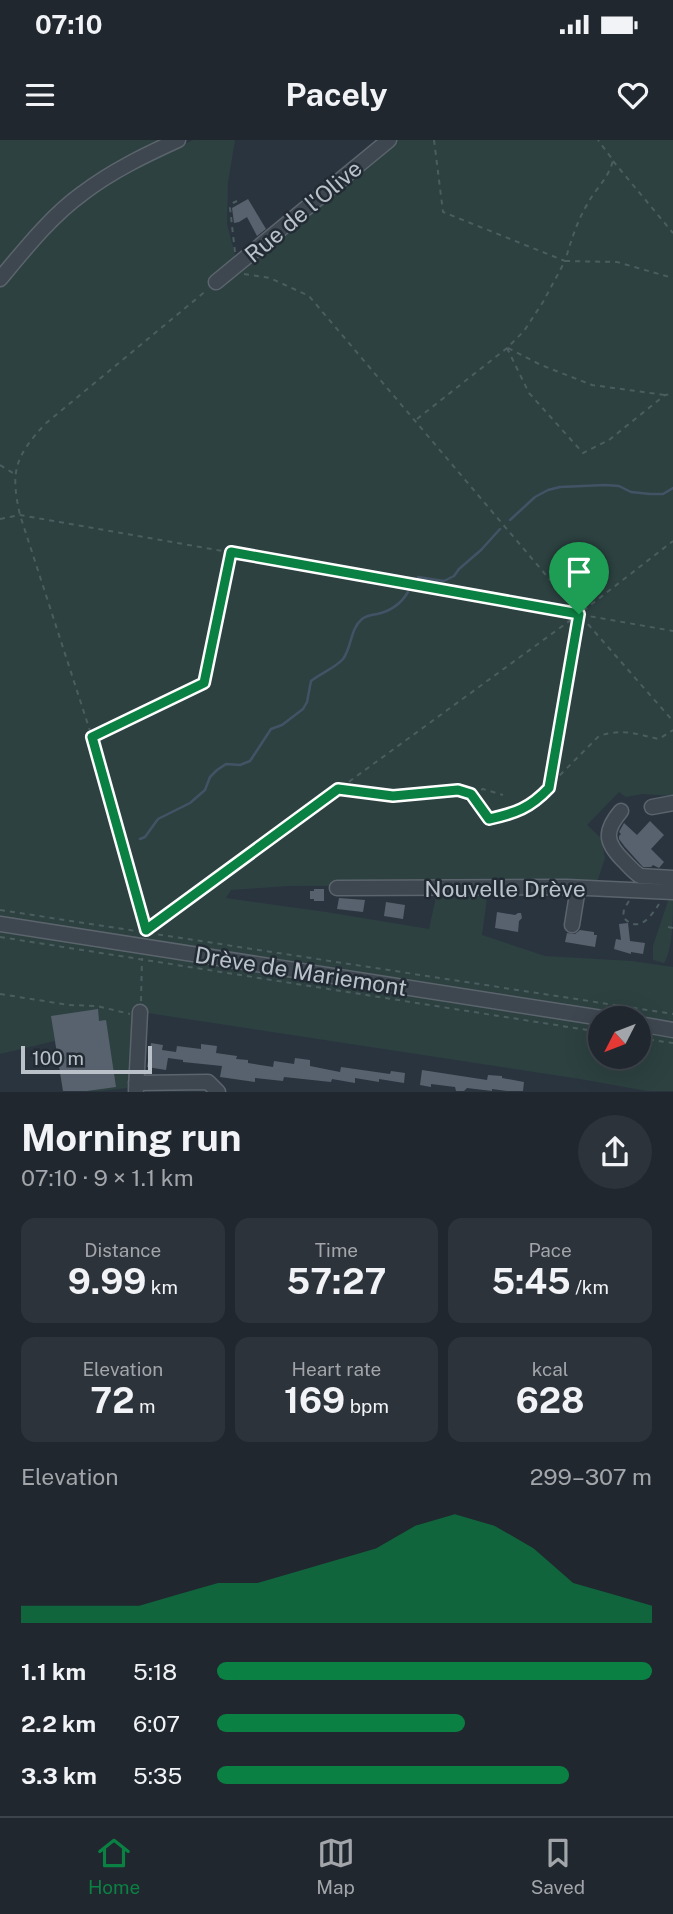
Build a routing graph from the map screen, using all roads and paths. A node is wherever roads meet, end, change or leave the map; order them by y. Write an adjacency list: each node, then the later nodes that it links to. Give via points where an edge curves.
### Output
1 (178, 140): 11 (street, via 115,171 81,194)
2 (389, 140): 9 (street, Rue de l'Olive)
3 (433, 140): 8 (path, via 443,212)
4 (598, 140): 5 (path)
5 (613, 160): 7 (path); 8 (path, via 578,223)
6 (237, 201): 9 (path, via 230,208)
7 (673, 233)
8 (565, 261): 10 (path, via 617,262); 13 (path, via 534,317)
9 (233, 269): 12 (street, Rue de l'Olive); 16 (path, via 270,278 309,296)
10 (673, 278)
11 (0, 279)
12 (216, 282): 18 (path, via 45,424)
13 (507, 348): 15 (path, via 592,385); 15 (path, via 529,393 583,453 609,440); 16 (path)
14 (673, 394): 15 (path)
15 (665, 395)
16 (415, 421): 23 (path)
17 (0, 466): 18 (path)
18 (14, 473): 19 (path)
19 (20, 515): 20 (path); 22 (path); 27 (path)
20 (0, 519)
21 (673, 541): 23 (path)
22 (231, 552): 23 (path); 27 (path, via 204,683)
23 (579, 614): 24 (path); 25 (path); 28 (path); 29 (path)
24 (673, 631)
25 (673, 721)
26 (673, 730): 28 (path, via 659,739 633,731 599,736)
27 (92, 737): 45 (path)
28 (549, 788): 30 (path, via 529,806 489,819)
29 (338, 789): 30 (path, via 393,796 458,790); 45 (path)
30 (471, 794): 31 (path, via 483,789)
31 (503, 795)
32 (673, 803): 33 (street)
33 (652, 807)
34 (621, 811): 35 (street, via 612,823 612,849 640,876)
35 (673, 878)
36 (337, 888): 37 (street, Nouvelle Drève)
37 (578, 888): 38 (street, Nouvelle Drève); 42 (street)
38 (639, 891): 39 (street, Nouvelle Drève); 39 (path, via 622,914 635,924 649,917)
39 (670, 892)
40 (0, 910): 45 (path)
41 (0, 924): 51 (street, Drève de Mariemont)
42 (572, 925)
43 (668, 928): 44 (path)
44 (673, 928)
45 (146, 931): 50 (path)
46 (0, 937): 47 (path)
47 (142, 960): 49 (path); 53 (path)
48 (0, 994): 49 (path)
49 (140, 1014): 57 (street)
50 (673, 1014)
51 (588, 1016)
52 (651, 1026): 54 (street)
53 (588, 1030)
54 (673, 1030)
55 (651, 1040): 56 (path)
56 (673, 1043)
57 (136, 1087): 58 (street, via 208,1082)
58 (218, 1091)

